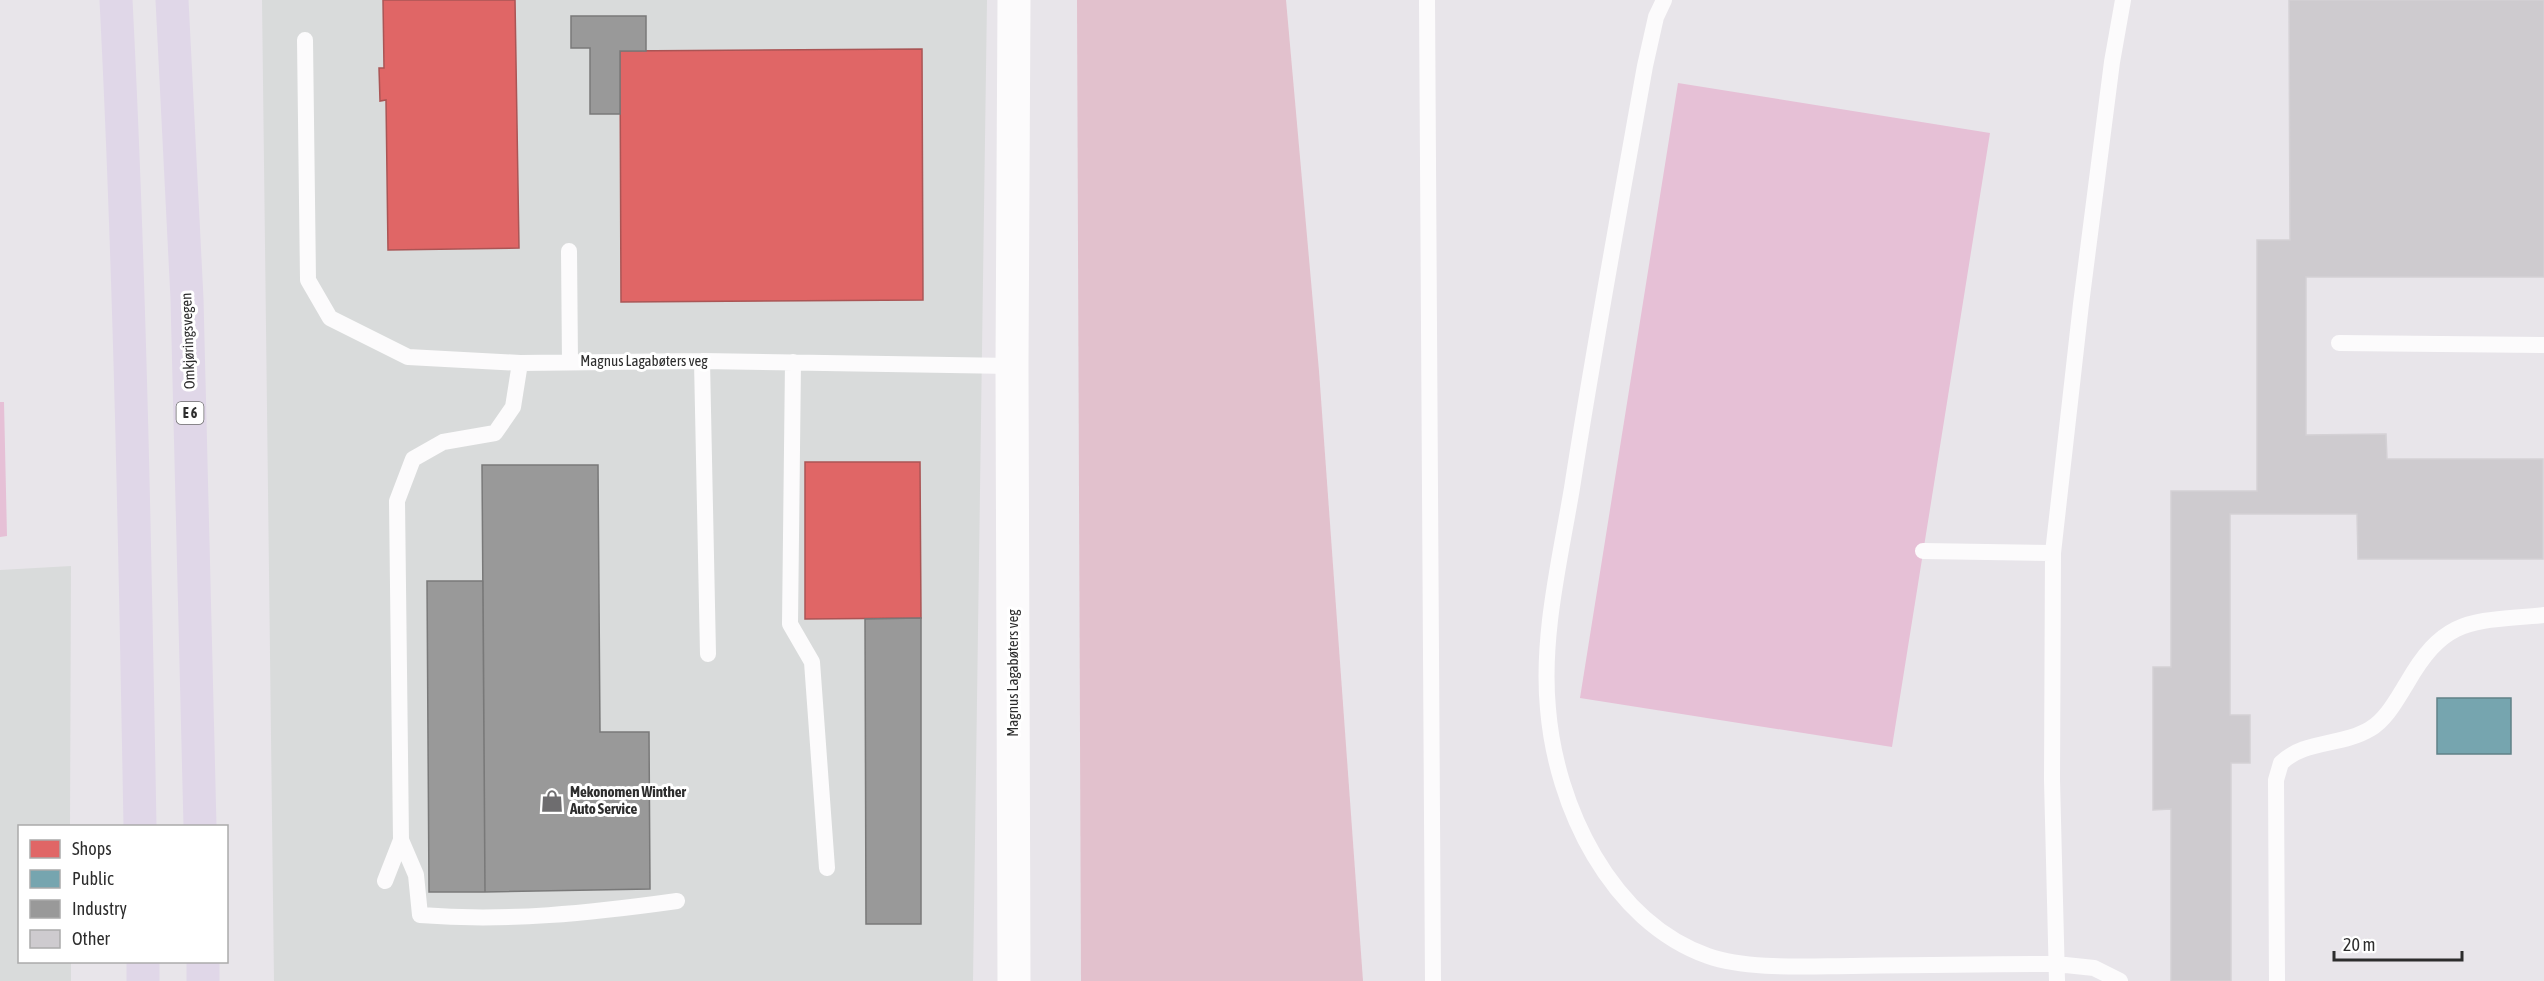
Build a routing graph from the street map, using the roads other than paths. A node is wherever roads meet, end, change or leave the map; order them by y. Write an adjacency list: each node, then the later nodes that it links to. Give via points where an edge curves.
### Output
1 (116, 0): 20 (highway, via 134,491)
2 (172, 0): 21 (highway, Omkjøringsvegen / E 6, via 187,299)
3 (1014, 0): 15 (street, Magnus Lagabøters veg)
4 (1427, 0): 32 (lane)
5 (1664, 0): 28 (lane, via 1656,16 1645,66 1554,600 1547,667 1548,709 1554,755 1566,796 1584,839 1635,908 1661,931 1712,957 1789,966)
6 (2123, 0): 17 (lane, via 2081,304)
7 (305, 40): 14 (lane, Magnus Lagabøters veg, via 308,280 330,318 408,357)
8 (569, 250): 12 (lane)
9 (2339, 343): 10 (lane)
10 (2544, 345)
11 (702, 361): 12 (lane, Magnus Lagabøters veg); 13 (lane, Magnus Lagabøters veg); 19 (lane)
12 (570, 362): 14 (lane, Magnus Lagabøters veg)
13 (793, 362): 15 (lane, Magnus Lagabøters veg); 23 (lane, via 790,624 812,662)
14 (520, 363): 22 (lane, via 513,407 495,433 443,442 413,459 397,501)
15 (1012, 366): 31 (street, Magnus Lagabøters veg)
16 (1923, 551): 17 (lane)
17 (2054, 553): 28 (lane, via 2052,780)
18 (2544, 615): 35 (lane, via 2474,622 2449,631 2421,658 2387,713 2371,729 2346,740 2303,749 2281,763 2276,780)
19 (708, 654)
20 (140, 825)
21 (200, 825)
22 (400, 840): 24 (lane); 25 (lane, via 416,875 420,915 519,918)
23 (827, 868)
24 (385, 881)
25 (677, 901)
26 (143, 963): 29 (highway)
27 (203, 963): 30 (highway)
28 (2056, 964): 33 (lane); 34 (lane, via 2094,968)
29 (143, 981)
30 (204, 981)
31 (1014, 981)
32 (1433, 981)
33 (2057, 981)
34 (2120, 981)
35 (2277, 981)

